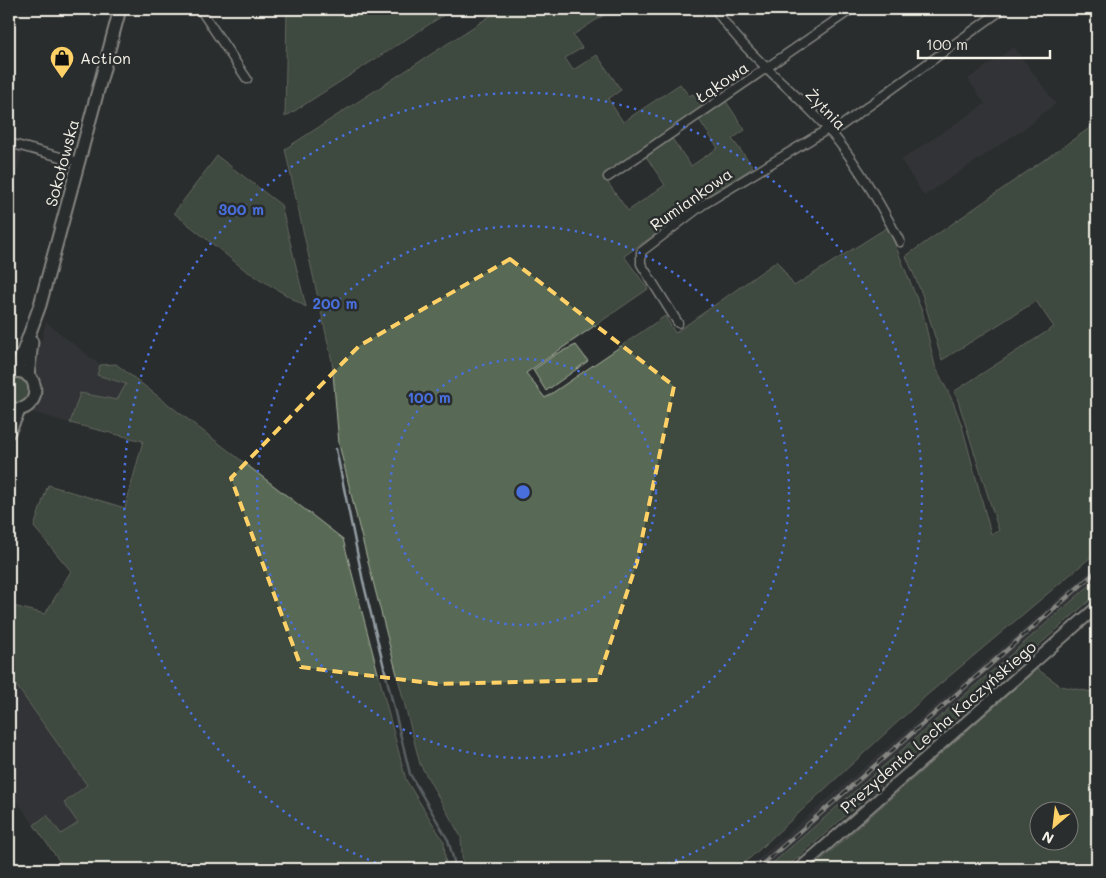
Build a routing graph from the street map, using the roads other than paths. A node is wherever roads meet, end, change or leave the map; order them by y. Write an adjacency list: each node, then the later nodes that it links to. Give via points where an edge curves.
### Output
1 (120, 9): 10 (main road, Sokołowska)
2 (200, 9): 7 (street)
3 (715, 9): 6 (street, Żytnia)
4 (852, 9): 6 (street, Łąkowa)
5 (1003, 9): 8 (street)
6 (766, 69): 8 (street, Żytnia); 11 (street, Łąkowa)
7 (247, 79)
8 (829, 131): 12 (street, Żytnia, via 882,207); 13 (street, Rumiankowa, via 704,204 641,252 641,264)
9 (9, 143): 10 (street)
10 (79, 162): 14 (main road, Sokołowska)
11 (608, 177)
12 (900, 242)
13 (678, 323)
14 (34, 325): 15 (main road, Sokołowska); 16 (main road, Sokołowska)
15 (13, 372): 16 (main road)
16 (28, 376): 17 (main road, Sokołowska, via 35,394 29,405)
17 (14, 409): 18 (main road)
18 (9, 432)
19 (1097, 607): 20 (main road, Prezydenta Lecha Kaczyńskiego)
20 (799, 869)

